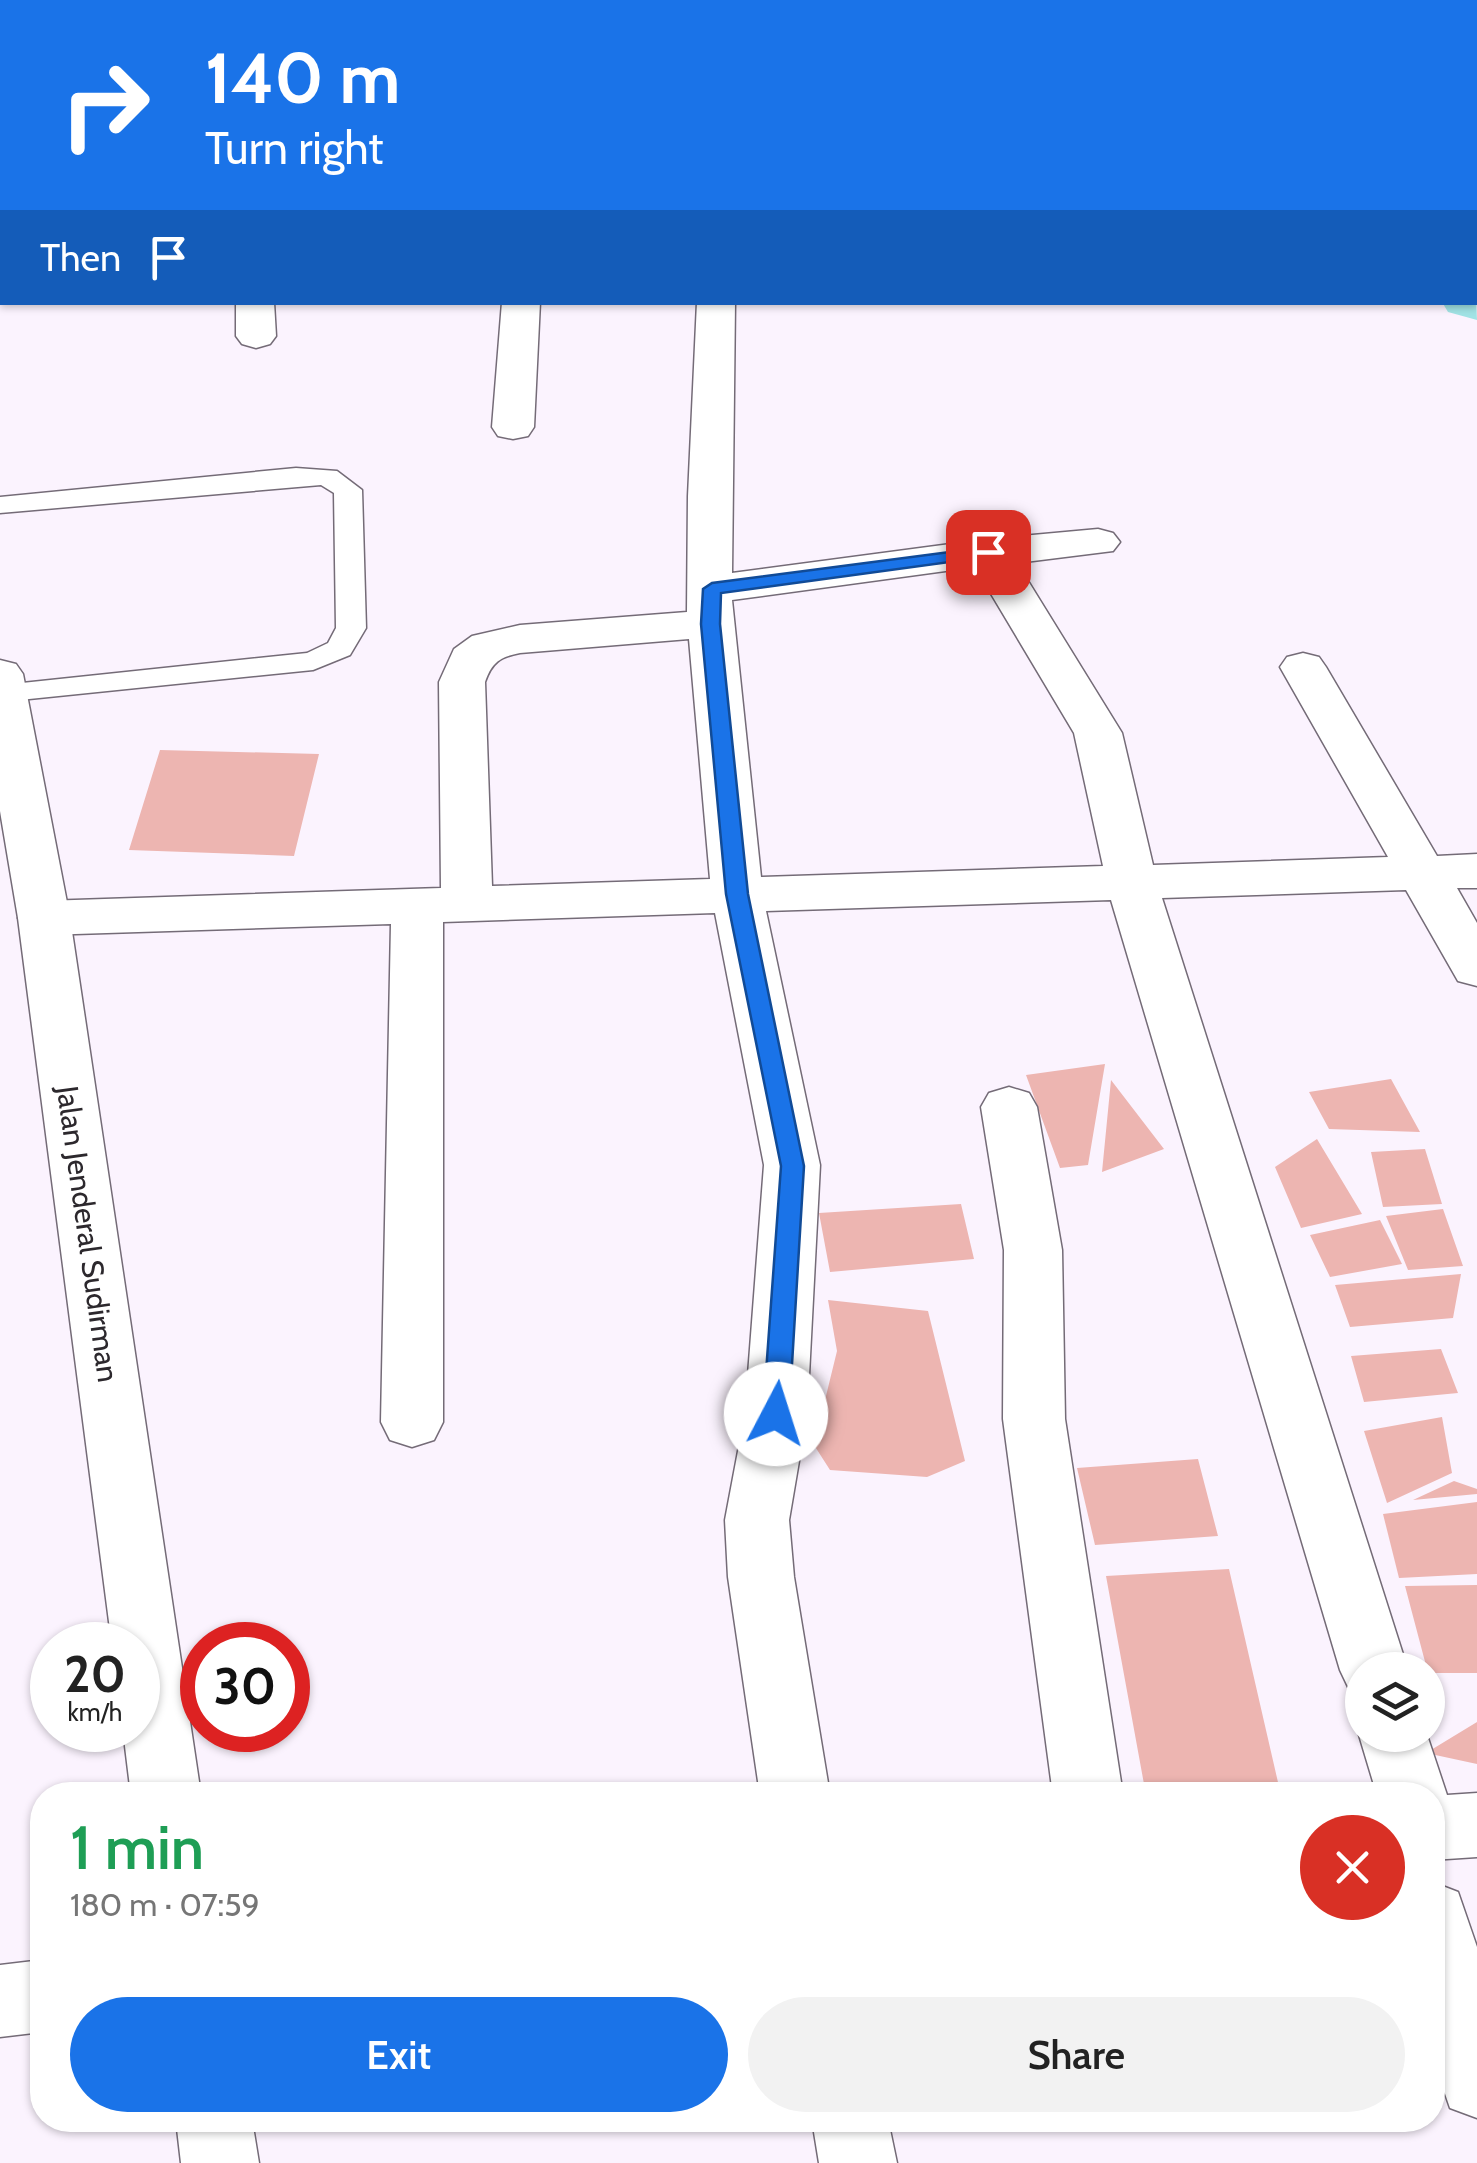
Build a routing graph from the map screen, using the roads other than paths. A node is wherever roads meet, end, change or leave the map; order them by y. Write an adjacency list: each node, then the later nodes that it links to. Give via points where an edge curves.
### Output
1 (521, 305): 3 (street)
2 (716, 305): 7 (street)
3 (513, 428)
4 (0, 506): 9 (lane, via 327,477 348,490 350,610 340,650 314,661)
5 (1098, 542): 6 (street)
6 (988, 552): 7 (street); 12 (street, via 1098,733)
7 (711, 606): 13 (street); 14 (street, via 488,646 470,659 462,682)
8 (1303, 666): 11 (street)
9 (2, 684): 15 (street, Jalan Jenderal Sudirman)
10 (1477, 871): 11 (street)
11 (1420, 873): 12 (street); 16 (street)
12 (1132, 884): 13 (street); 19 (street)
13 (737, 894): 14 (street); 22 (street, via 792,1166 776,1414 757,1520)
14 (442, 905): 15 (street); 18 (street)
15 (28, 911): 21 (street, Jalan Jenderal Sudirman)
16 (1477, 968)
17 (1009, 1107): 23 (street, via 1033,1250 1034,1420)
18 (412, 1422)
19 (1368, 1652)
20 (1399, 1752): 24 (street)
21 (164, 1782)
22 (792, 1782)
23 (1086, 1782)
24 (1408, 1782)
25 (1477, 1825): 26 (street)
26 (1445, 1827)
27 (1445, 1964): 30 (street)
28 (30, 1997): 29 (street)
29 (0, 2000)
30 (1477, 2082)
31 (216, 2132): 33 (street)
32 (852, 2132): 34 (street)
33 (220, 2163)
34 (858, 2163)

